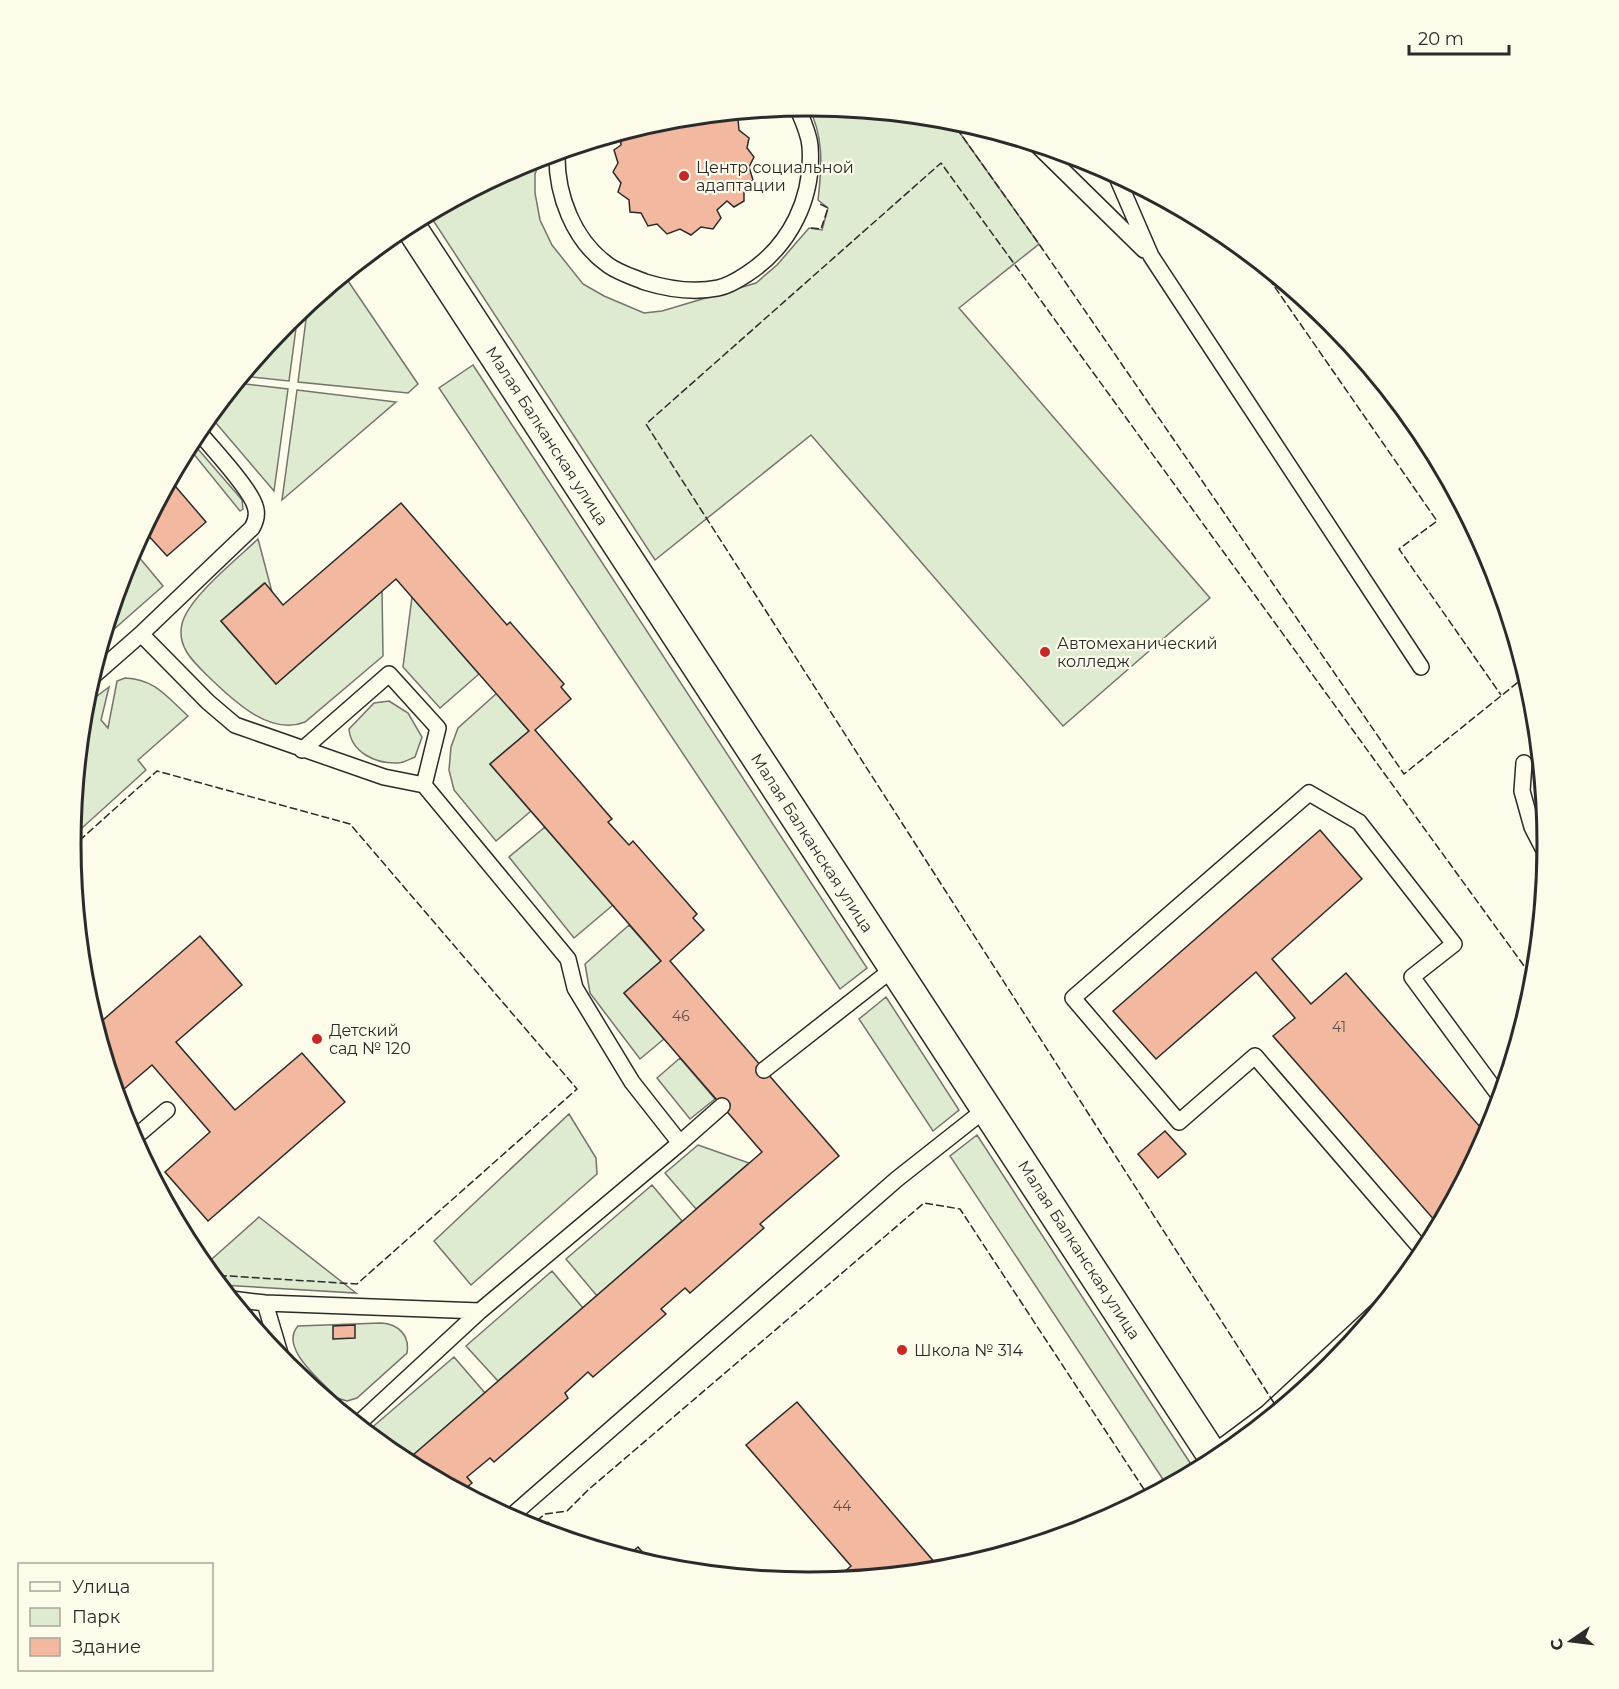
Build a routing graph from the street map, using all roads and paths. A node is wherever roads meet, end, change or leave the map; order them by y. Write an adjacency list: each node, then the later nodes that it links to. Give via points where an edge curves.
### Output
1 (800, 116): 3 (lane, via 810,145 807,189 800,213 789,234 759,267 718,288 696,290 656,285 608,266 585,242 567,210)
2 (1049, 157): 6 (lane)
3 (558, 161)
4 (1121, 186): 6 (lane)
5 (414, 233): 15 (street, Малая Балканская улица)
6 (1151, 256): 10 (lane)
7 (205, 439): 8 (lane, via 249,493 257,519)
8 (141, 634): 9 (lane); 11 (lane, via 235,725)
9 (103, 667)
10 (1421, 667)
11 (302, 750): 13 (lane, via 384,777); 13 (lane, via 389,674 438,728)
12 (1524, 763): 14 (lane, via 1522,791)
13 (424, 785): 22 (lane, via 568,959 575,988 632,1082)
14 (1538, 838)
15 (894, 968): 16 (lane); 19 (street, Малая Балканская улица)
16 (764, 1070)
17 (1495, 1090): 23 (lane, via 1412,977 1454,944 1359,822 1309,793 1074,998 1179,1122 1255,1056)
18 (722, 1106): 22 (lane)
19 (987, 1108): 31 (street, Малая Балканская улица); 32 (lane, via 905,1173)
20 (167, 1110): 21 (lane)
21 (140, 1133)
22 (680, 1143): 26 (lane)
23 (1418, 1245)
24 (242, 1300): 25 (lane)
25 (265, 1303): 26 (lane); 27 (lane)
26 (480, 1311): 30 (lane)
27 (275, 1340)
28 (1330, 1354): 29 (lane)
29 (1287, 1395)
30 (363, 1419)
31 (1211, 1452)
32 (517, 1511)

